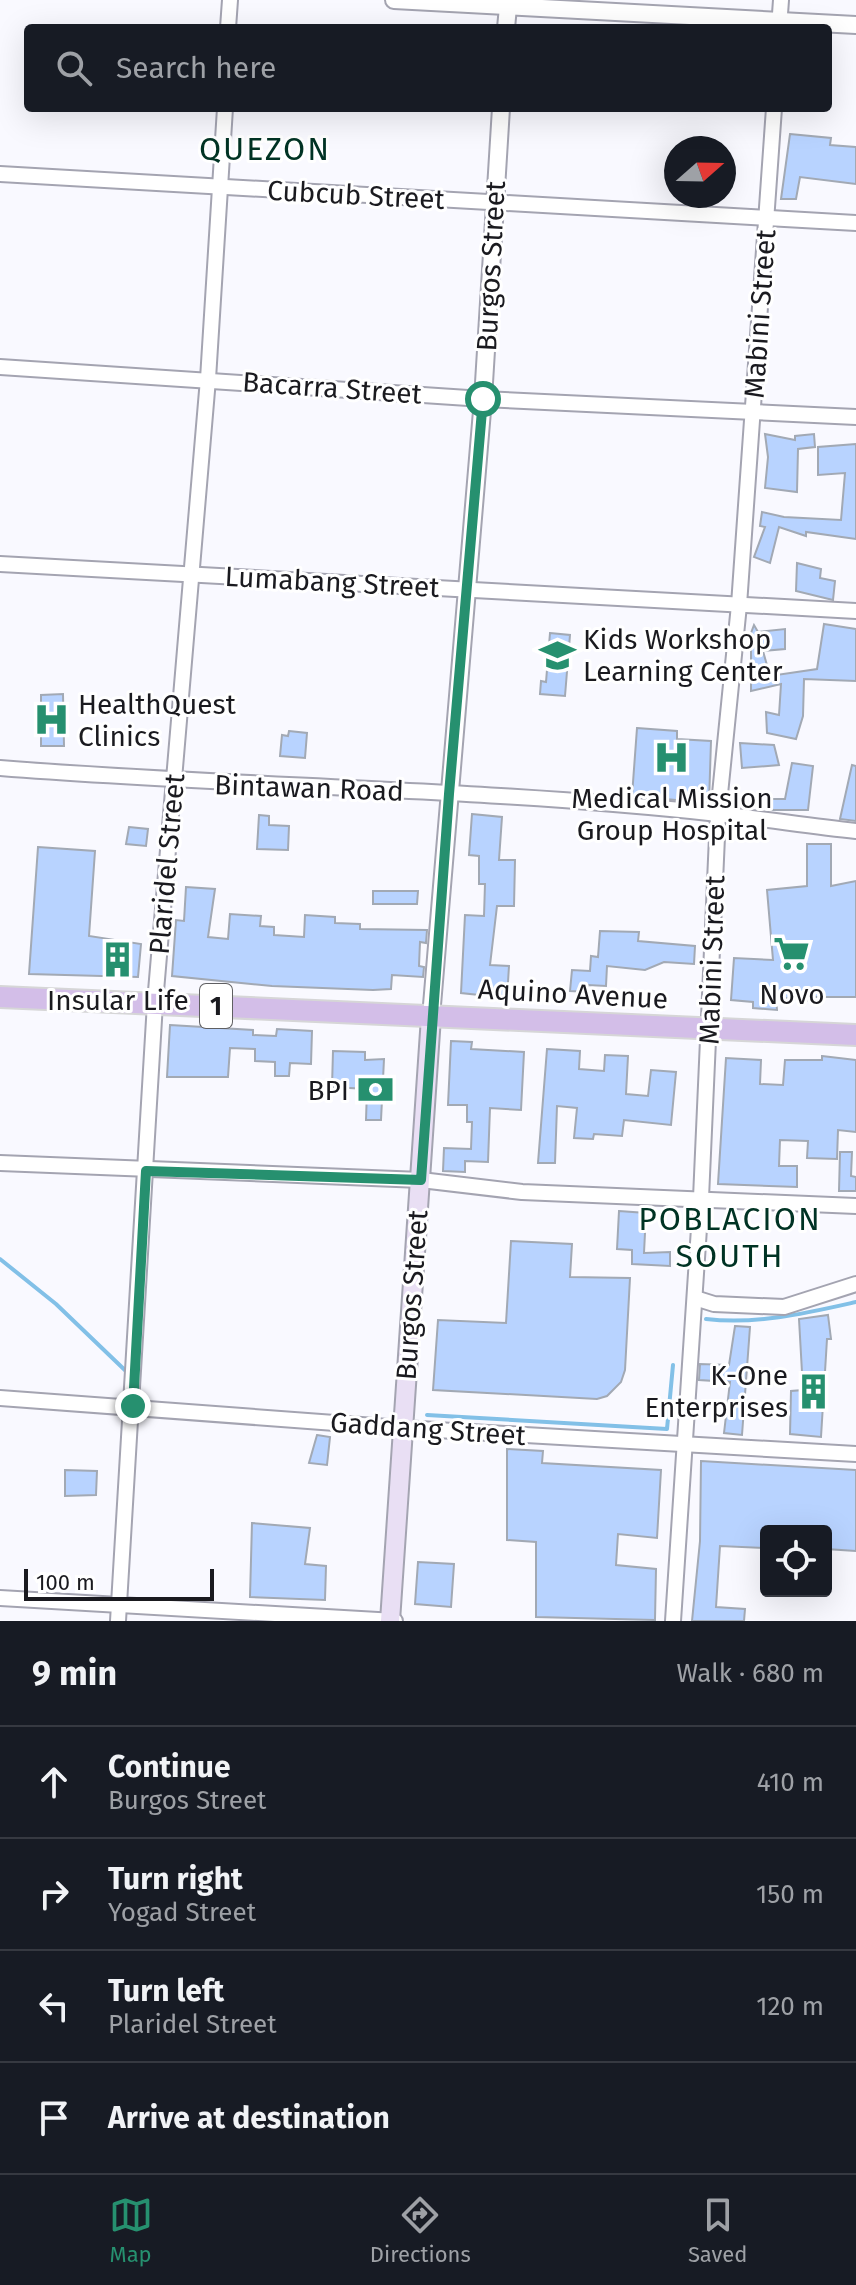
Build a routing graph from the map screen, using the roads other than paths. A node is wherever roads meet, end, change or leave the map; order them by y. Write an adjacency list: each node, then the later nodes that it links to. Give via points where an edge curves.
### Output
1 (230, 0): 5 (street)
2 (394, 0): 4 (street)
3 (781, 0): 7 (street)
4 (508, 4): 6 (street); 7 (street)
5 (228, 24)
6 (506, 24)
7 (780, 24)
8 (832, 25): 9 (street)
9 (856, 25)
10 (225, 112): 14 (street, Plaridel Street)
11 (501, 112): 15 (street, Burgos Street)
12 (774, 112): 16 (street, Mabini Street)
13 (0, 174): 14 (street, Cubcub Street)
14 (221, 188): 15 (street, Cubcub Street); 19 (street, Plaridel Street)
15 (494, 203): 16 (street, Cubcub Street); 20 (street, Burgos Street)
16 (766, 218): 17 (street, Cubcub Street); 21 (street, Mabini Street)
17 (856, 223)
18 (0, 367): 19 (street, Bacarra Street)
19 (208, 379): 20 (street, Bacarra Street); 24 (street, Plaridel Street)
20 (483, 399): 21 (street, Bacarra Street); 25 (street, Burgos Street)
21 (754, 410): 22 (street, Bacarra Street); 26 (street, Mabini Street)
22 (856, 417)
23 (0, 564): 24 (street, Lumabang Street)
24 (190, 574): 25 (street, Lumabang Street); 29 (street, Plaridel Street)
25 (468, 590): 26 (street, Lumabang Street); 30 (street, Burgos Street)
26 (739, 605): 27 (street, Lumabang Street); 31 (street, Mabini Street)
27 (856, 611)
28 (0, 768): 29 (street, Bintawan Road)
29 (174, 782): 30 (street, Bintawan Road); 34 (street, Plaridel Street)
30 (449, 794): 31 (street, Bintawan Road); 35 (street, Burgos Street)
31 (718, 814): 32 (street, Bintawan Road); 36 (street, Mabini Street)
32 (856, 831)
33 (0, 997): 34 (main road, Aquino Avenue / 1)
34 (155, 1003): 35 (main road, Aquino Avenue / 1); 39 (street, Plaridel Street)
35 (431, 1017): 36 (main road, Aquino Avenue / 1); 40 (main road, Burgos Street)
36 (709, 1028): 37 (main road, Aquino Avenue / 1); 41 (street, Mabini Street)
37 (856, 1035)
38 (0, 1163): 39 (street)
39 (146, 1171): 40 (street); 46 (street, Plaridel Street)
40 (421, 1180): 41 (street, via 522,1192); 47 (main road, Burgos Street)
41 (701, 1198): 42 (street); 44 (street, Mabini Street)
42 (856, 1206)
43 (856, 1284): 44 (street, via 784,1307 714,1304)
44 (695, 1298): 48 (street, Mabini Street)
45 (0, 1398): 46 (street, Gaddang Street)
46 (133, 1406): 47 (street, Gaddang Street); 51 (street, Plaridel Street)
47 (402, 1428): 48 (street, Gaddang Street); 52 (main road, Burgos Street)
48 (686, 1445): 49 (street, Gaddang Street); 53 (street, Mabini Street)
49 (856, 1454)
50 (0, 1598): 51 (street)
51 (118, 1614): 52 (street)
52 (392, 1621)
53 (673, 1621)

